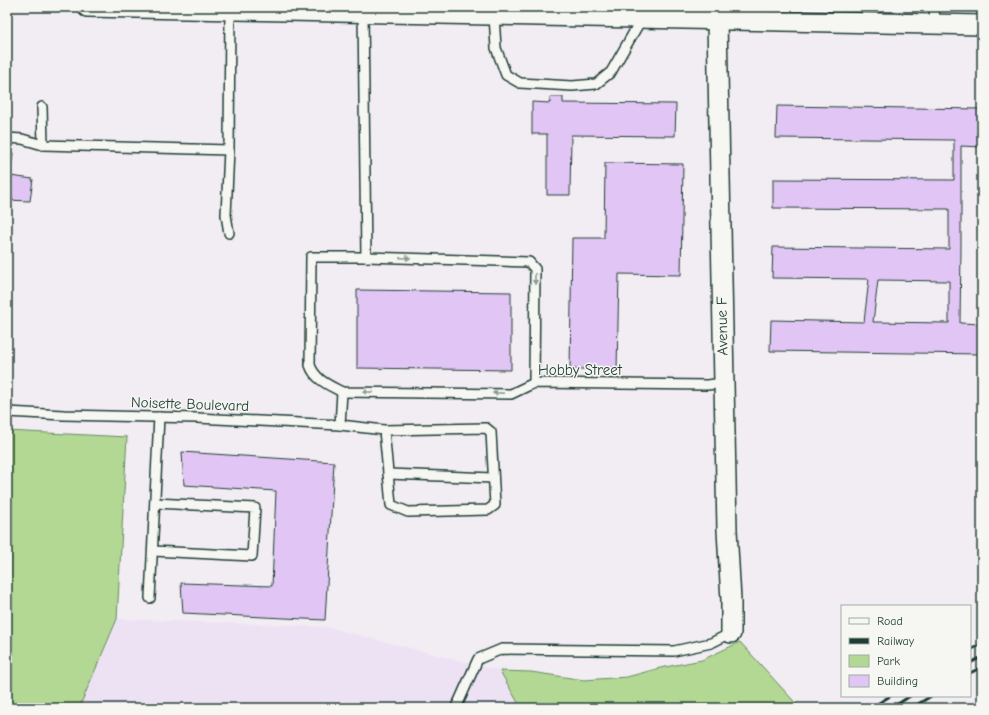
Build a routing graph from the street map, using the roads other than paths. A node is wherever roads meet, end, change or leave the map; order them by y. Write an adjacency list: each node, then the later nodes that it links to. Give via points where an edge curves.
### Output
1 (87, 7): 2 (street)
2 (230, 10): 4 (street); 13 (lane)
3 (519, 11): 5 (street); 7 (street)
4 (363, 13): 5 (street); 15 (lane)
5 (494, 15): 7 (lane, via 496,48 506,75 520,83 572,86 596,84 611,72)
6 (935, 16): 8 (street); 9 (street)
7 (642, 18): 8 (street)
8 (716, 20): 17 (street, Avenue F)
9 (982, 25)
10 (42, 107): 12 (lane)
11 (7, 138): 12 (lane, via 22,138)
12 (43, 145): 13 (lane)
13 (229, 150): 14 (lane, via 226,215)
14 (229, 233)
15 (366, 257): 16 (lane, one-way to 16, via 529,262 535,269); 18 (lane, via 311,257 310,365 321,381)
16 (534, 383): 17 (lane, Hobby Street); 18 (lane, Hobby Street, one-way to 18, via 511,394)
17 (724, 383): 28 (street, Avenue F)
18 (342, 392): 21 (lane)
19 (7, 412): 20 (lane, Noisette Boulevard)
20 (159, 417): 21 (lane, Noisette Boulevard); 25 (lane)
21 (340, 424): 22 (lane, Noisette Boulevard)
22 (384, 430): 23 (lane); 24 (lane, Noisette Boulevard, via 486,428 491,432)
23 (388, 474): 24 (lane); 24 (lane, Noisette Boulevard, via 391,505 408,512 488,510 495,505)
24 (493, 478)
25 (155, 503): 26 (lane); 26 (lane, via 255,508 252,556)
26 (153, 551): 27 (lane)
27 (150, 598)
28 (731, 633): 29 (lane, via 711,643 674,651 502,649 478,659)
29 (456, 708)

